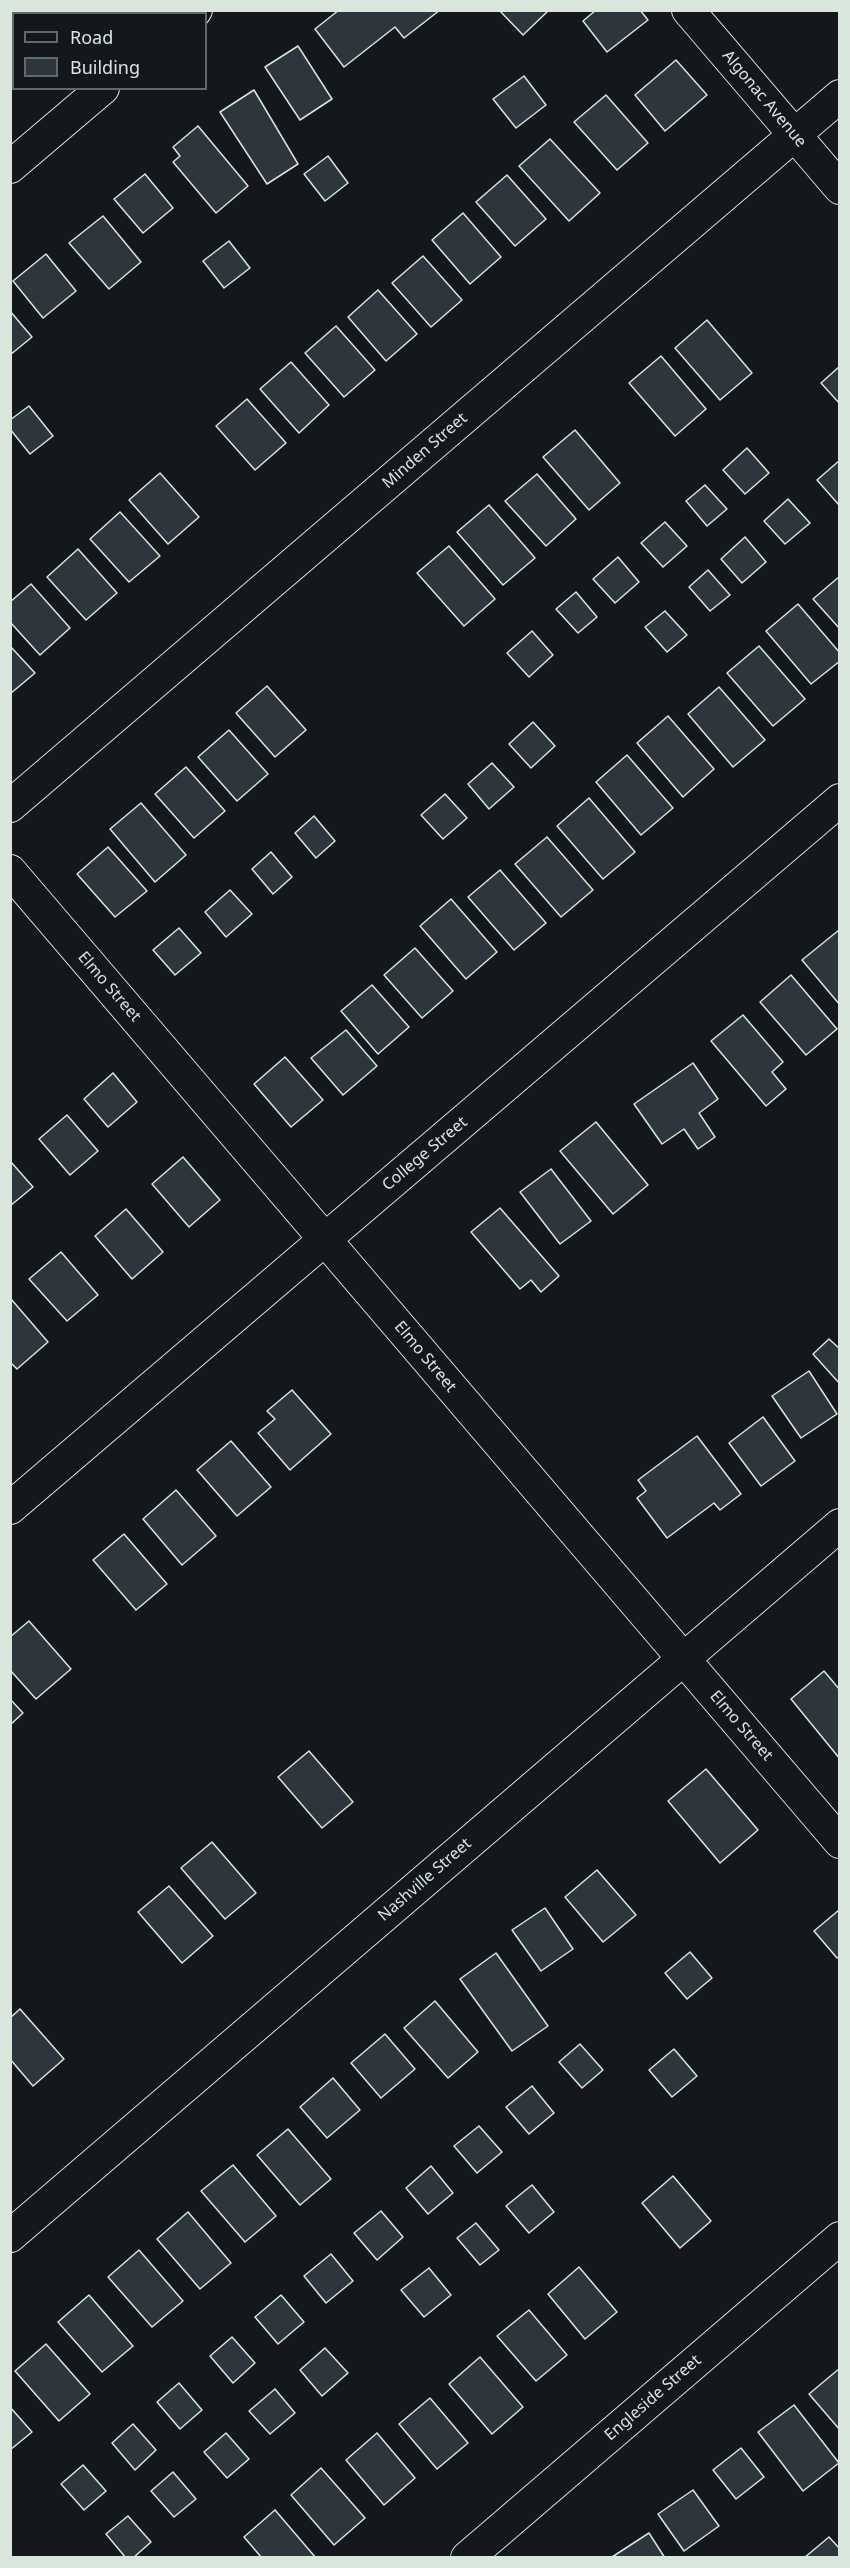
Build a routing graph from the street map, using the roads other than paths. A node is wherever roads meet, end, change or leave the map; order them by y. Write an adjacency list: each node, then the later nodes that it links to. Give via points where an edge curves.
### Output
1 (688, 10): 4 (street, Algonac Avenue)
2 (101, 90): 5 (street)
3 (840, 96): 4 (street, Minden Street)
4 (794, 135): 6 (street, Algonac Avenue); 8 (street, Minden Street)
5 (10, 167)
6 (840, 188)
7 (840, 800): 10 (street, College Street)
8 (10, 806)
9 (10, 872): 10 (street, Elmo Street)
10 (324, 1239): 11 (street, College Street); 13 (street, Elmo Street)
11 (10, 1508)
12 (840, 1525): 13 (street, Nashville Street)
13 (683, 1659): 14 (street, Elmo Street); 15 (street, Nashville Street)
14 (840, 1842)
15 (10, 2236)
16 (840, 2238): 17 (street, Engleside Street)
17 (467, 2558)

